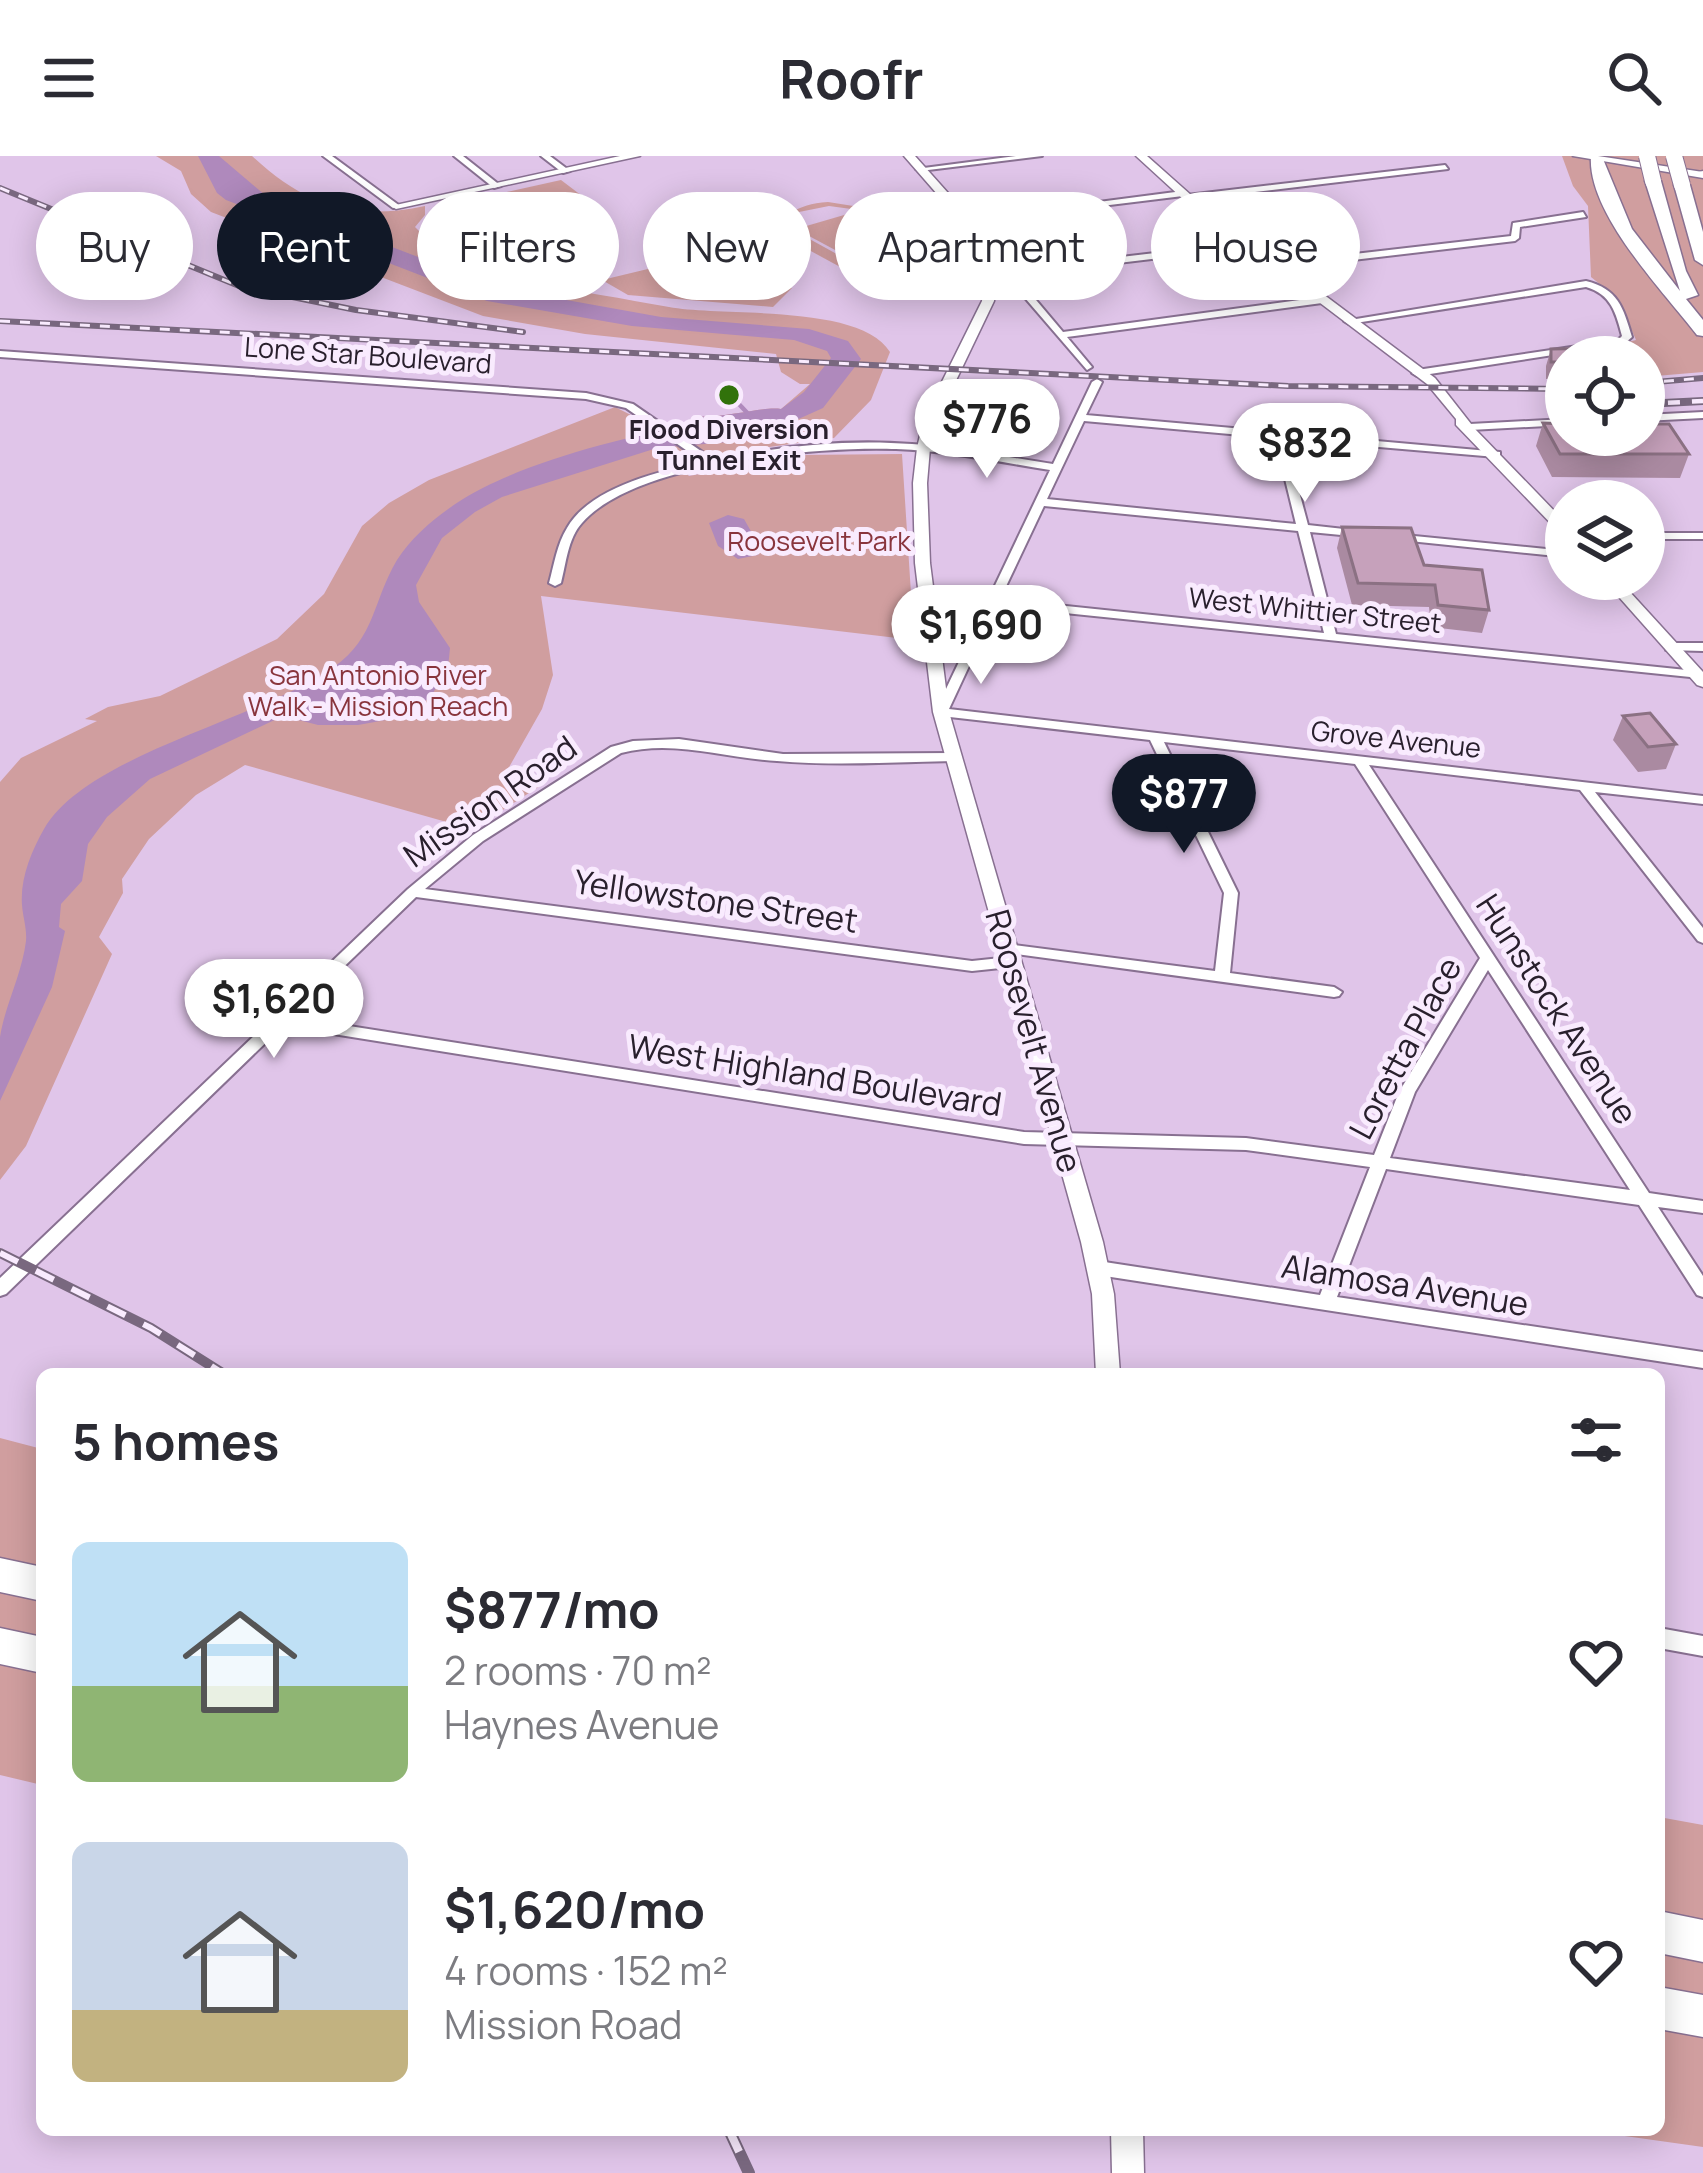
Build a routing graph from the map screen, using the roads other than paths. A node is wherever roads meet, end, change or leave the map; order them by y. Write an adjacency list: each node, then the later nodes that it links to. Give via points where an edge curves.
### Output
1 (327, 156): 19 (street)
2 (458, 156): 15 (street)
3 (544, 156): 13 (street)
4 (635, 156): 13 (main road)
5 (909, 156): 12 (main road)
6 (1038, 156): 12 (street)
7 (1141, 156): 17 (main road)
8 (1647, 156): 26 (highway, bridge, via 1678,272)
9 (1674, 156): 14 (highway, bridge)
10 (1590, 157): 14 (main road); 28 (highway, via 1614,212)
11 (1445, 167): 18 (street)
12 (920, 169): 16 (main road)
13 (566, 171): 15 (main road)
14 (1696, 177): 22 (highway)
15 (497, 186): 19 (main road)
16 (940, 192)
17 (1181, 192)
18 (1221, 192)
19 (396, 206)
20 (1583, 215): 21 (street, via 1516,225 1515,238)
21 (1360, 256)
22 (1703, 260)
23 (984, 300): 40 (main road, Roosevelt Avenue)
24 (1031, 300): 29 (street)
25 (1322, 300): 27 (main road); 29 (street)
26 (1703, 320)
27 (1349, 321): 32 (main road); 32 (street, via 1586,284 1602,288 1619,309 1627,337)
28 (1703, 331)
29 (1060, 335): 31 (street)
30 (0, 354): 42 (street, Lone Star Boulevard, via 569,394 616,402)
31 (1087, 368)
32 (1417, 373): 38 (main road)
33 (1097, 382): 36 (street)
34 (1703, 415): 35 (street)
35 (1665, 417)
36 (1081, 418): 39 (street); 43 (street)
37 (1545, 423): 38 (street)
38 (1470, 427): 41 (main road)
39 (1279, 435): 41 (street); 46 (street)
40 (923, 449): 42 (street, via 816,448); 43 (street); 51 (main road, Roosevelt Avenue)
41 (1496, 454): 45 (main road)
42 (713, 464): 50 (street, via 627,488 585,513)
43 (1058, 467): 44 (street)
44 (1039, 502): 46 (street); 53 (street)
45 (1545, 508)
46 (1302, 528): 49 (street); 55 (street)
47 (1665, 536): 48 (street)
48 (1703, 536)
49 (1545, 552)
50 (556, 584)
51 (928, 596): 53 (street, West Whittier Street); 54 (main road, Roosevelt Avenue)
52 (1629, 600): 57 (main road)
53 (992, 602): 55 (street, West Whittier Street); 56 (street)
54 (932, 634): 56 (street); 60 (main road, Roosevelt Avenue)
55 (1331, 637): 59 (street, West Whittier Street)
56 (975, 640): 60 (street)
57 (1670, 647): 58 (street); 59 (main road)
58 (1703, 647)
59 (1700, 678)
60 (941, 712): 61 (street, Grove Avenue); 62 (main road, Roosevelt Avenue)
61 (1155, 737): 63 (street, Grove Avenue); 70 (street, via 1231,893)
62 (953, 757): 66 (street, Mission Road, via 782,758 683,740 640,741 478,838); 68 (main road, Roosevelt Avenue)
63 (1360, 761): 64 (street, Grove Avenue); 69 (street, Hunstock Avenue)
64 (1584, 786): 65 (street, Grove Avenue); 67 (street)
65 (1703, 800)
66 (413, 892): 68 (street, Yellowstone Street, via 972,966); 72 (street, Mission Road)
67 (1703, 938)
68 (1008, 956): 70 (street, Yellowstone Street); 73 (main road, Roosevelt Avenue)
69 (1488, 957): 74 (street, Loretta Place, via 1407,1092); 75 (street, Hunstock Avenue)
70 (1222, 976): 71 (street, Yellowstone Street)
71 (1334, 992)
72 (278, 1020): 73 (street, West Highland Boulevard); 78 (street, Mission Road)
73 (1062, 1141): 74 (street, West Highland Boulevard, via 1246,1144); 77 (main road, Roosevelt Avenue)
74 (1378, 1160): 75 (street, West Highland Boulevard); 80 (street, Loretta Place)
75 (1642, 1198): 76 (street, West Highland Boulevard); 79 (street, Hunstock Avenue)
76 (1703, 1207)
77 (1098, 1268): 80 (street, Alamosa Avenue); 82 (main road, Roosevelt Avenue)
78 (0, 1289)
79 (1703, 1290)
80 (1326, 1303): 81 (street, Alamosa Avenue)
81 (1703, 1360)
82 (1107, 1368)
83 (0, 1575): 84 (highway)
84 (36, 1583)
85 (1665, 1639): 87 (street)
86 (0, 1646): 88 (highway)
87 (1703, 1646)
88 (36, 1654)
89 (1665, 1933): 90 (highway)
90 (1703, 1941)
91 (1665, 2009): 92 (highway)
92 (1703, 2016)
93 (1127, 2136): 94 (main road)
94 (1128, 2173)

